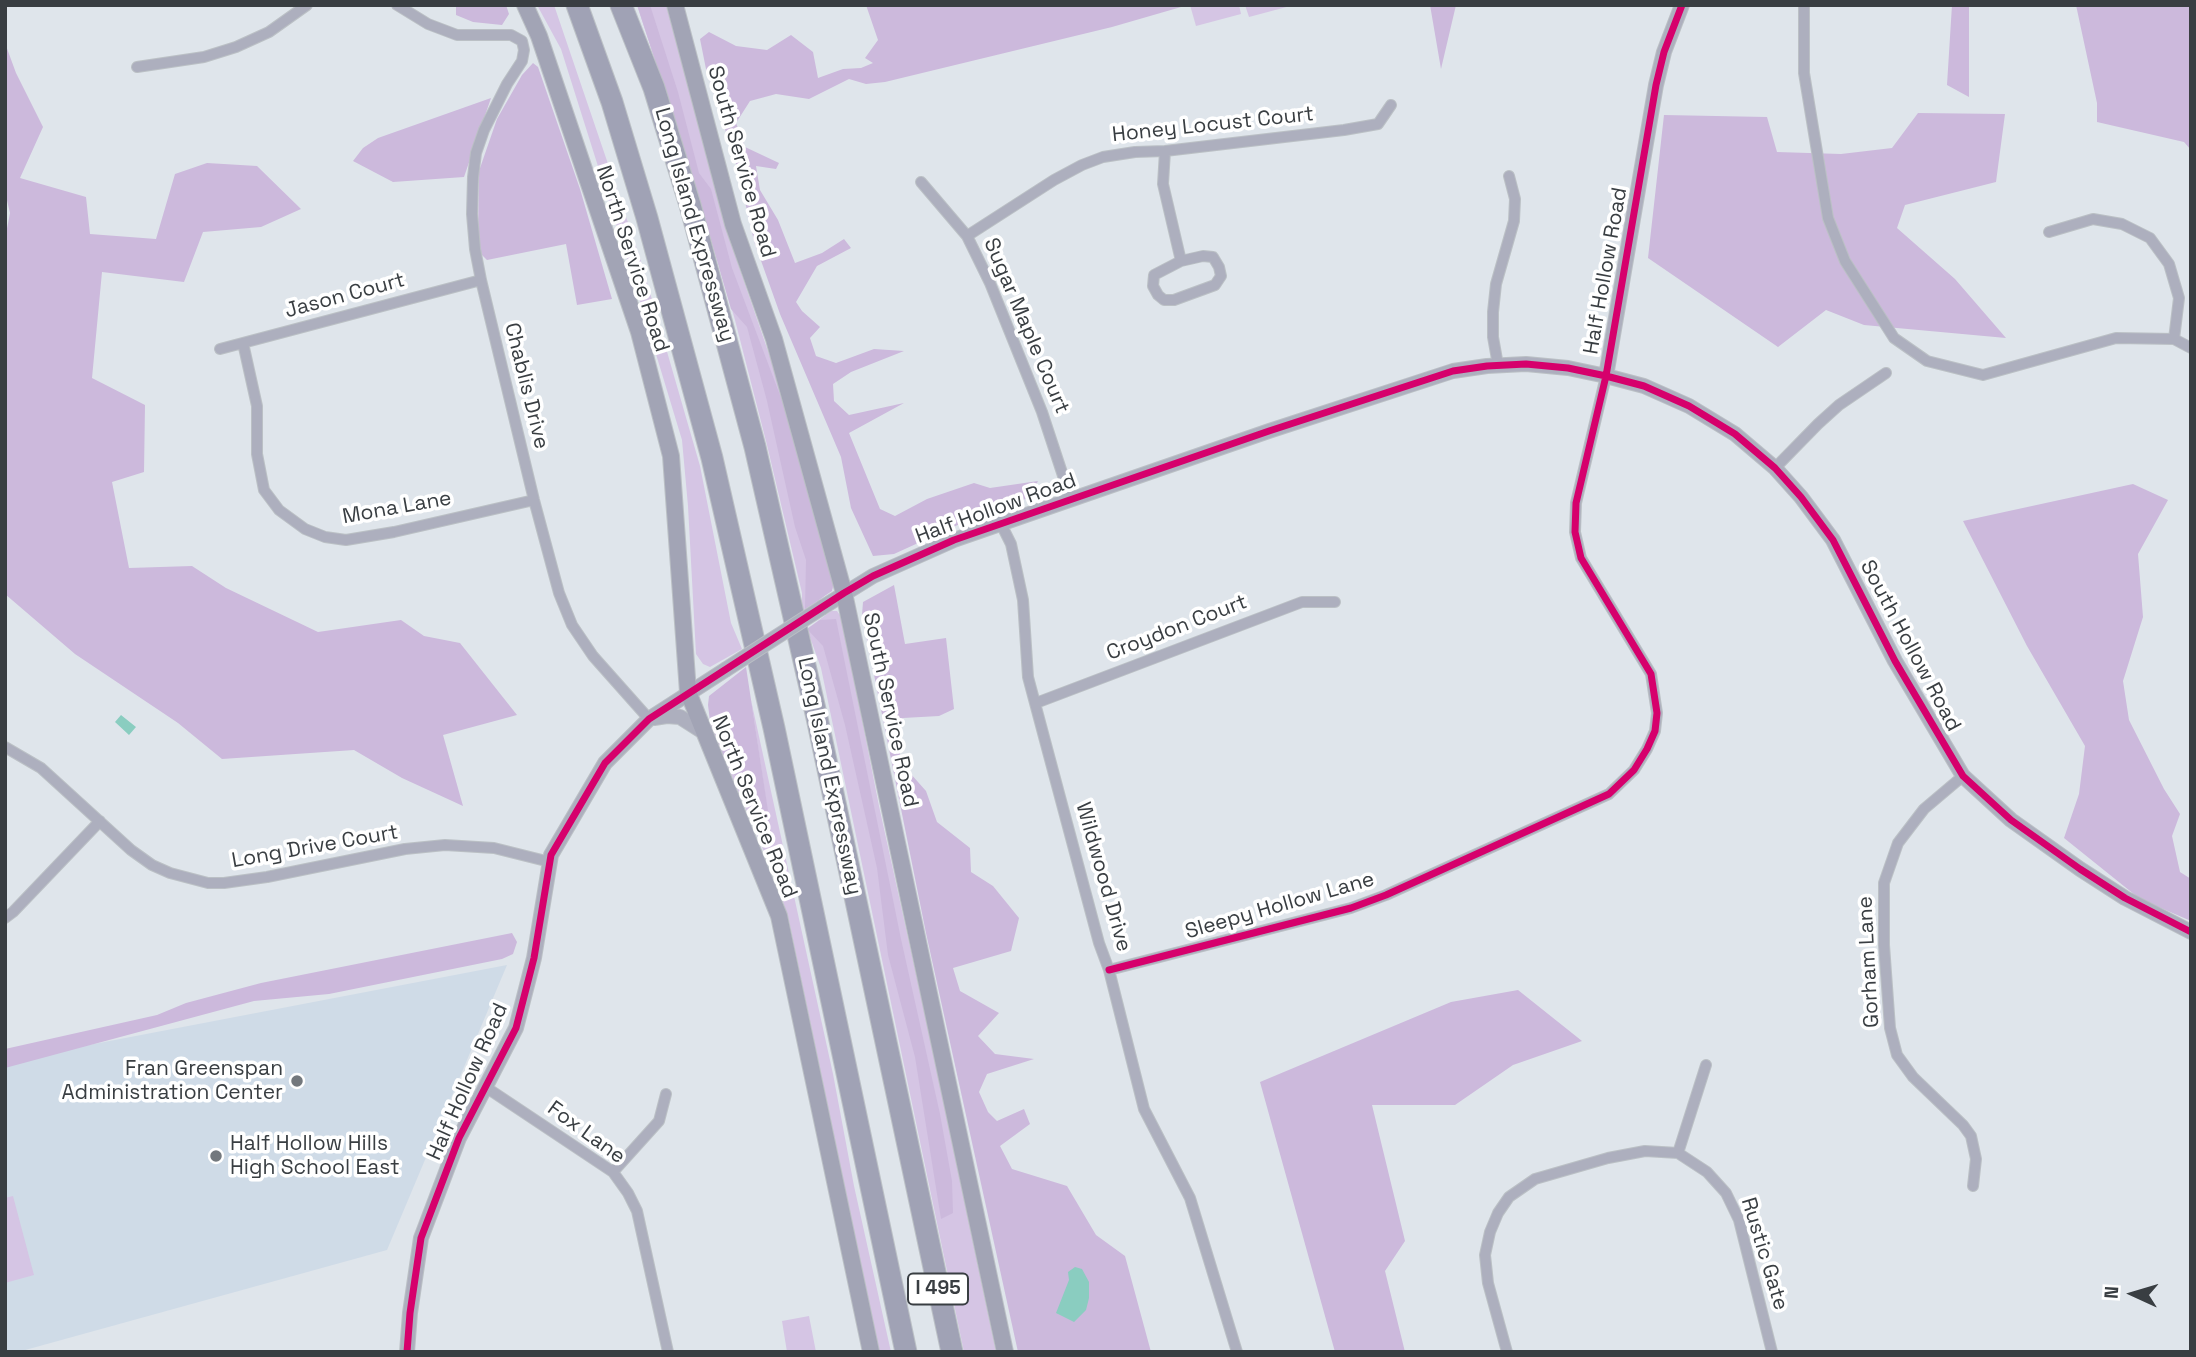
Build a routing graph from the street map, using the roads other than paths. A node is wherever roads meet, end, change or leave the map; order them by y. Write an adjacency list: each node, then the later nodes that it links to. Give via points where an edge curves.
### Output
1 (307, 5): 9 (street, via 269,32 236,47)
2 (397, 5): 17 (street, Chablis Drive, via 457,35 511,35 522,41 522,61 476,153 472,214)
3 (525, 5): 31 (main road, North Service Road, via 639,332 671,456)
4 (577, 5): 51 (highway, Long Island Expressway / I 495, via 647,218 715,471)
5 (621, 5): 52 (highway, Long Island Expressway / I 495, via 654,88 686,192 755,447)
6 (676, 5): 29 (main road, South Service Road, via 733,225 774,339)
7 (1682, 5): 24 (street, Half Hollow Road, via 1656,85)
8 (1804, 5): 18 (street, via 1804,73 1828,218 1845,261 1894,338 1927,361 1983,374 2116,338)
9 (137, 67)
10 (1391, 105): 11 (street, Honey Locust Court, via 1378,124)
11 (1165, 151): 15 (street, Honey Locust Court, via 1103,157 1082,165); 16 (street, via 1163,184)
12 (1509, 176): 22 (street, via 1514,221 1493,312)
13 (920, 181): 15 (street, Sugar Maple Court)
14 (2049, 232): 18 (street, via 2093,219 2122,224 2150,238 2169,264 2179,298)
15 (967, 236): 27 (street, Sugar Maple Court, via 1034,390)
16 (1181, 261): 16 (street, via 1154,275 1153,286 1164,300 1215,285 1221,276 1213,257)
17 (481, 280): 19 (street, Jason Court); 26 (street, Chablis Drive)
18 (2174, 339): 20 (street)
19 (243, 343): 21 (street, Jason Court); 26 (street, Mona Lane, via 257,406 257,454 264,490 279,510 305,529 346,540)
20 (2191, 348)
21 (220, 349)
22 (1498, 365): 24 (street, Half Hollow Road, via 1568,368); 27 (street, Half Hollow Road, via 1440,375)
23 (1886, 373): 25 (street, via 1832,411)
24 (1606, 376): 25 (street, South Hollow Road, via 1644,386 1689,406 1735,434); 41 (street, Sleepy Hollow Lane, via 1576,503 1575,532 1581,558 1651,674 1655,731 1634,770 1609,794 1386,895)
25 (1775, 468): 36 (street, South Hollow Road, via 1833,540 1901,671)
26 (534, 500): 33 (street, Chablis Drive, via 572,625)
27 (1071, 500): 28 (street, Half Hollow Road)
28 (1002, 524): 29 (street, Half Hollow Road, via 954,540); 32 (street, Wildwood Drive, via 1023,600 1028,677)
29 (844, 593): 31 (street, Half Hollow Road, bridge); 53 (main road, South Service Road)
30 (1335, 602): 32 (street, Croydon Court, via 1302,602 1281,609)
31 (688, 692): 33 (street, Half Hollow Road); 34 (main road, North Service Road)
32 (1036, 703): 41 (street, Wildwood Drive)
33 (649, 719): 34 (street, via 680,717); 38 (street, Half Hollow Road, via 605,763)
34 (705, 733): 50 (main road, North Service Road, via 779,916)
35 (5, 747): 37 (street, Long Drive Court, via 41,768)
36 (1963, 776): 40 (street, South Hollow Road, via 2011,820 2080,869); 47 (street, Gorham Lane, via 1924,809 1898,843 1884,883 1884,934 1890,1028 1897,1055 1913,1077 1964,1125 1976,1159)
37 (100, 821): 38 (street, Long Drive Court, via 152,865 208,883 445,845 494,848); 39 (street)
38 (550, 862): 43 (street, Half Hollow Road, via 534,958 516,1028)
39 (5, 918)
40 (2191, 932)
41 (1109, 970): 54 (street, Wildwood Drive, via 1144,1109 1190,1198)
42 (1706, 1065): 45 (street)
43 (486, 1088): 46 (street, Fox Lane); 48 (street, Half Hollow Road, via 459,1138 421,1238)
44 (666, 1094): 46 (street, via 659,1122)
45 (1678, 1153): 55 (street, via 1645,1151 1608,1158 1535,1179 1509,1197 1490,1232 1485,1255); 56 (street, Rustic Gate, via 1707,1172 1726,1193 1739,1220)
46 (613, 1172): 49 (street, Fox Lane, via 637,1211)
47 (1973, 1186)
48 (407, 1352)
49 (668, 1352)
50 (871, 1352)
51 (906, 1352)
52 (952, 1352)
53 (1005, 1352)
54 (1237, 1352)
55 (1507, 1352)
56 (1772, 1352)

